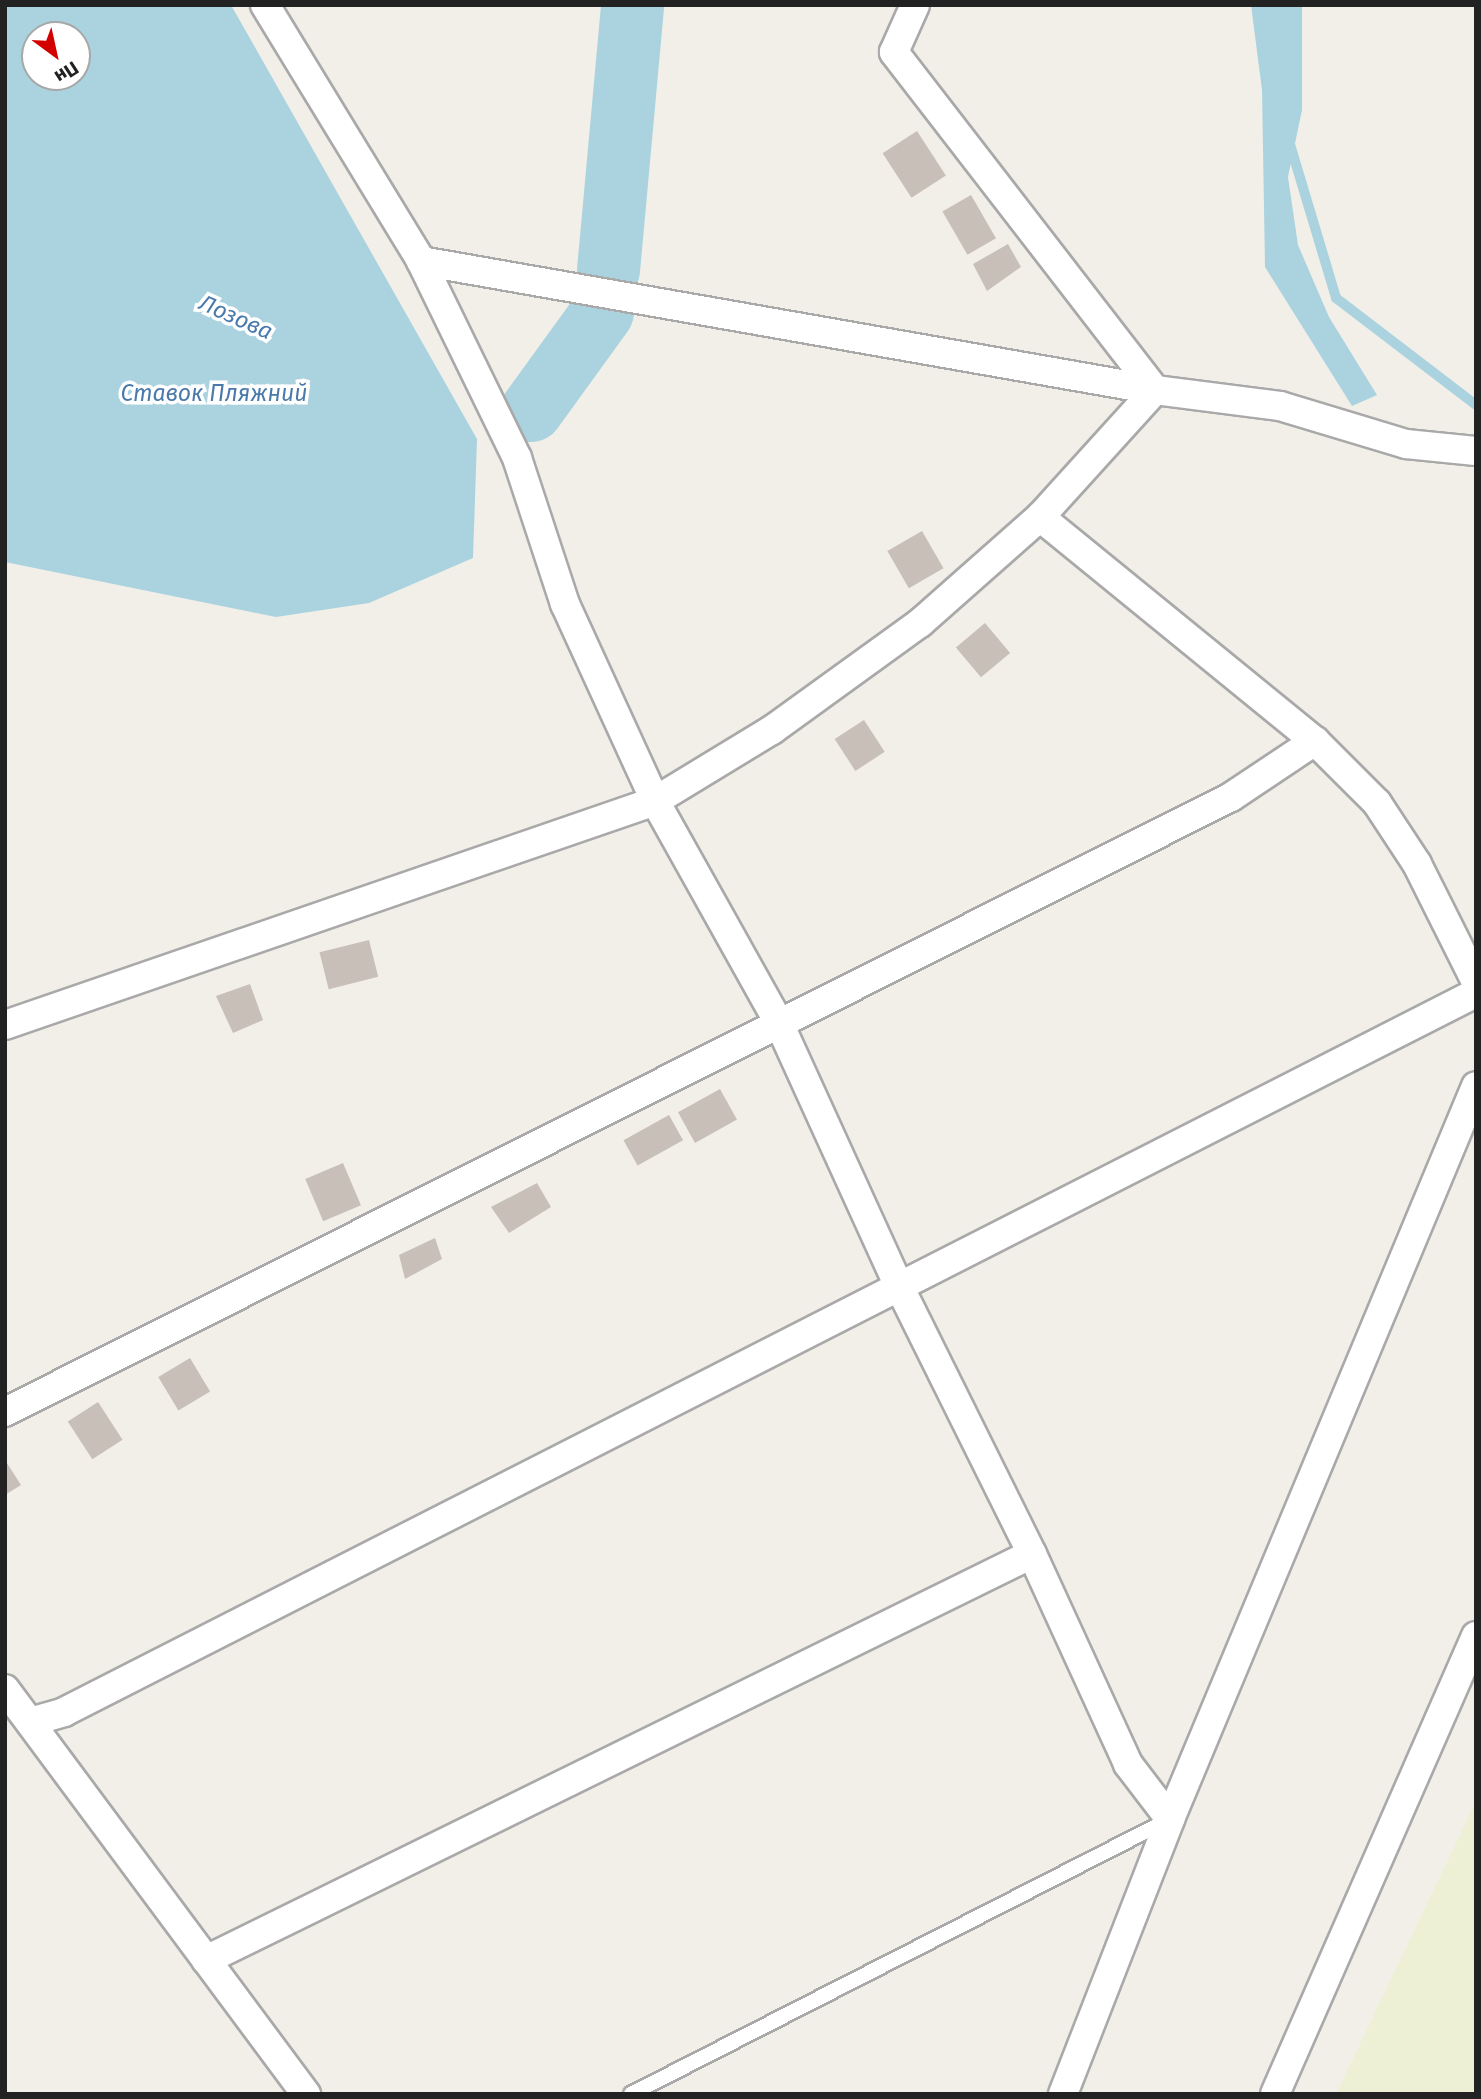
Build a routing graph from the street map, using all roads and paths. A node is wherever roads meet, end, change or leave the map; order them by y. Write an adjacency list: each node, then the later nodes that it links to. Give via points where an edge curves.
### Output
1 (265, 5): 3 (street)
2 (915, 5): 4 (street, via 894,52)
3 (421, 261): 4 (street); 8 (street, via 517,458 565,604)
4 (1155, 390): 5 (street, via 1280,406 1406,444); 6 (street)
5 (1476, 452)
6 (1040, 517): 7 (street); 8 (street, via 920,624 772,730)
7 (1315, 741): 9 (street, via 1384,814 1417,864); 11 (street, via 1231,797)
8 (655, 800): 11 (street); 12 (street)
9 (1476, 982)
10 (1476, 993): 14 (street)
11 (778, 1021): 14 (street); 15 (street)
12 (5, 1024)
13 (1476, 1086): 20 (street)
14 (898, 1284): 16 (street); 19 (street, via 64,1712)
15 (5, 1412)
16 (1032, 1554): 20 (street, via 1128,1764); 21 (street)
17 (1476, 1636): 25 (street)
18 (5, 1689): 19 (street)
19 (30, 1722): 21 (street)
20 (1170, 1819): 23 (lane); 24 (street)
21 (206, 1960): 22 (street)
22 (306, 2094)
23 (631, 2094)
24 (1063, 2094)
25 (1275, 2094)

